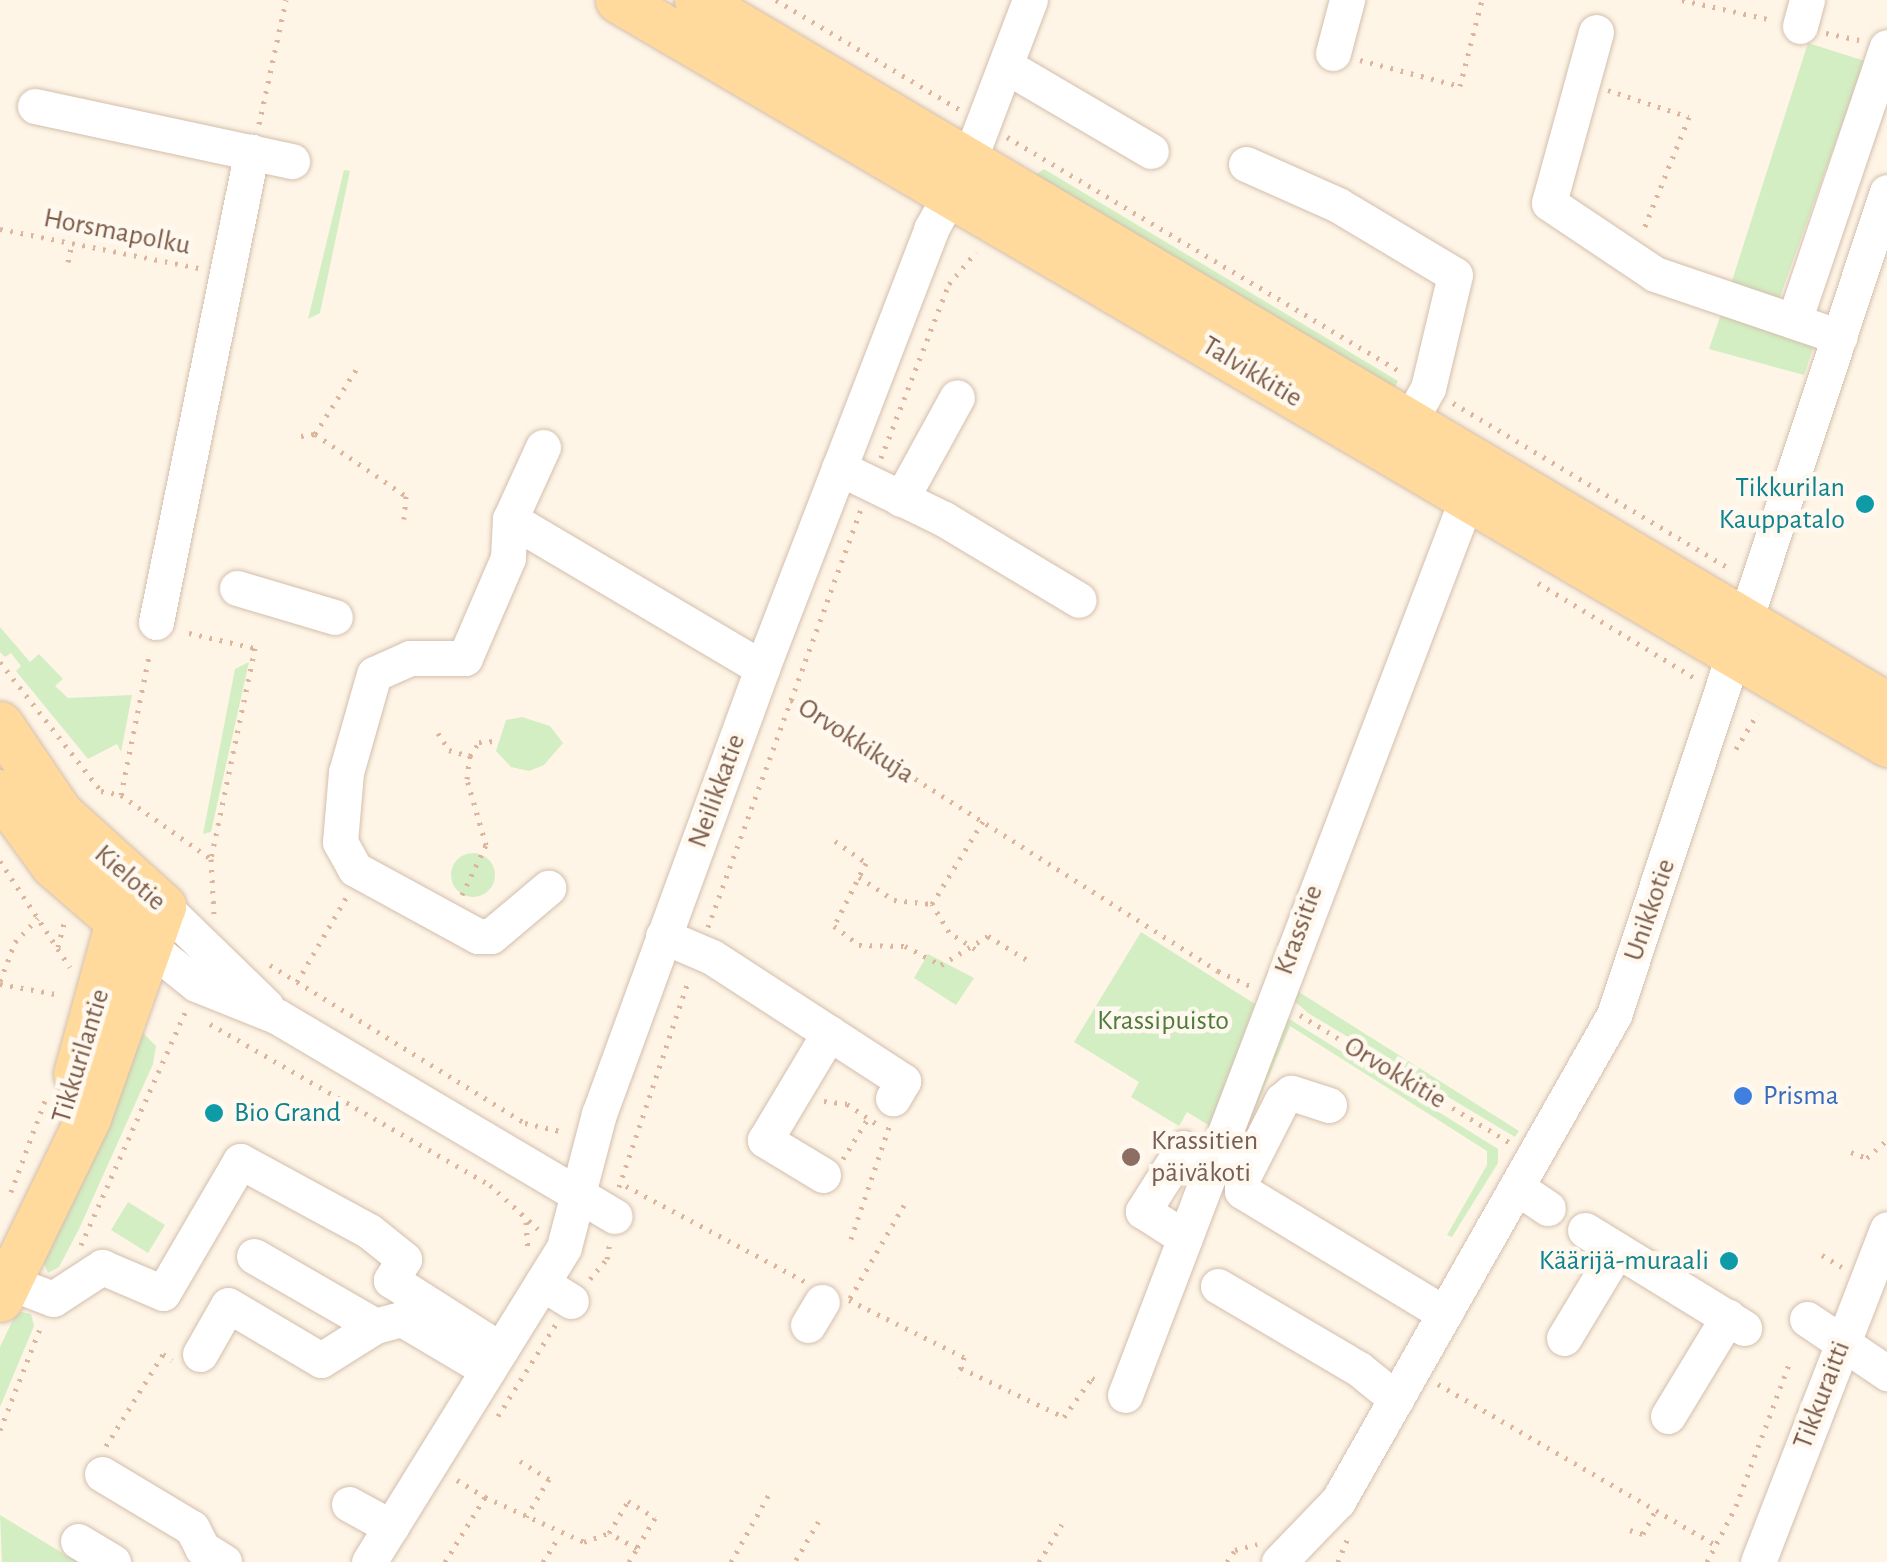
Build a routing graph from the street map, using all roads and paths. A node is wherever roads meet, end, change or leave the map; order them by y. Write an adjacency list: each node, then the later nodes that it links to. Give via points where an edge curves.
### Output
1 (286, 0): 11 (path)
2 (618, 0): 20 (main road, Talvikkitie)
3 (697, 0): 20 (main road, Talvikkitie)
4 (776, 0): 20 (path)
5 (1030, 0): 15 (street, Neilikkatie)
6 (1347, 0): 14 (street)
7 (1482, 0): 14 (path, via 1460,86)
8 (1682, 0): 9 (path)
9 (1804, 13): 13 (path)
10 (1596, 32): 16 (street)
11 (276, 45): 12 (path); 19 (path)
12 (286, 47)
13 (1887, 47): 30 (street)
14 (1333, 53)
15 (1006, 66): 18 (street); 20 (street, Neilikkatie)
16 (1581, 81): 27 (street, via 1547,196 1582,229); 27 (path, via 1688,117 1658,206)
17 (36, 106): 19 (street)
18 (1151, 150)
19 (252, 152): 21 (street); 29 (street)
20 (969, 160): 34 (main road, Talvikkitie); 34 (path); 38 (street, Neilikkatie, via 931,229); 39 (main road, Talvikkitie)
21 (292, 161)
22 (1246, 164): 34 (street, via 1338,205 1455,275)
23 (1887, 192): 31 (street, Unikkotie)
24 (0, 230): 25 (path, Horsmapolku)
25 (72, 243): 28 (path); 29 (path, Horsmapolku)
26 (976, 252): 40 (path, via 949,284)
27 (1628, 257): 30 (street, via 1655,274)
28 (68, 262)
29 (226, 273): 47 (street)
30 (1794, 321): 31 (street)
31 (1840, 337): 46 (street, Unikkotie)
32 (359, 366): 35 (path)
33 (956, 397): 40 (street)
34 (1418, 406): 39 (main road, Talvikkitie); 46 (path)
35 (315, 434): 36 (path); 41 (path, via 406,496)
36 (301, 436)
37 (543, 446): 42 (street)
38 (839, 468): 40 (street); 49 (street, Neilikkatie)
39 (1472, 483): 46 (main road, Talvikkitie); 79 (street, Krassitie)
40 (886, 491): 44 (street); 50 (path)
41 (404, 519)
42 (510, 519): 49 (street); 69 (street, via 508,558 465,658 410,658 374,674 338,817 344,855 356,869)
43 (237, 588): 45 (street)
44 (1079, 600)
45 (335, 617)
46 (1745, 622): 51 (main road, Talvikkitie); 55 (main road, Talvikkitie); 91 (street, Unikkotie, via 1614,1016)
47 (172, 628): 58 (path); 61 (path, via 255,648)
48 (0, 662): 58 (path, via 101,791)
49 (762, 668): 50 (path, Orvokkikuja); 71 (street, Neilikkatie)
50 (791, 700): 59 (path, Orvokkikuja); 74 (path)
51 (1887, 705)
52 (0, 724): 67 (main road, Kielotie)
53 (438, 733): 56 (path, via 449,750)
54 (496, 741): 56 (path, via 478,742)
55 (1887, 744)
56 (470, 756): 69 (path, via 467,779 486,845)
57 (0, 792): 67 (main road, Kielotie, via 52,865)
58 (121, 795): 61 (path)
59 (983, 821): 65 (path); 79 (path, Orvokkikuja, via 1218,971)
60 (834, 841): 63 (path, via 866,863)
61 (212, 859): 70 (path)
62 (0, 861): 68 (path)
63 (858, 877): 65 (path, via 894,900); 73 (path, via 834,926 859,944 905,946 941,965)
64 (548, 888): 69 (street, via 491,936)
65 (932, 904): 73 (path, via 949,932)
66 (342, 906): 78 (path)
67 (140, 914): 92 (street, Kielotie, via 196,984 278,1017); 106 (main road, Tikkurilantie, via 88,1118)
68 (38, 918): 72 (path); 77 (path, via 15,942)
69 (448, 921)
70 (218, 930)
71 (663, 936): 74 (street); 92 (street, Neilikkatie, via 589,1146)
72 (58, 948)
73 (975, 949): 75 (path, via 988,936)
74 (700, 950): 81 (street); 93 (path)
75 (1030, 961)
76 (265, 962): 78 (path)
77 (0, 982): 80 (path)
78 (296, 982): 85 (path, via 526,1122)
79 (1277, 988): 87 (path, Orvokkitie); 99 (street, Krassitie)
80 (67, 997)
81 (829, 1033): 82 (street); 84 (street, via 903,1082)
82 (794, 1090): 84 (path, via 813,1102); 90 (street, via 764,1140)
83 (1329, 1105): 110 (street, via 1291,1093 1282,1100 1242,1191)
84 (883, 1116): 90 (path); 100 (path)
85 (559, 1130)
86 (1887, 1140): 89 (path, via 1868,1158)
87 (1515, 1146)
88 (1183, 1148): 99 (street, via 1144,1211)
89 (1850, 1152)
90 (823, 1175)
91 (1518, 1188): 95 (street); 110 (street, Unikkotie)
92 (578, 1198): 93 (street, Kielotie); 107 (street, Neilikkatie)
93 (616, 1200): 109 (path, via 656,1196)
94 (904, 1205): 109 (path)
95 (1548, 1208)
96 (526, 1222): 102 (path, via 490,1185 187,1007)
97 (1887, 1229): 114 (street, Tikkuraitti)
98 (1586, 1230): 101 (street)
99 (1186, 1238): 123 (street, Krassitie)
100 (852, 1240)
101 (1617, 1250): 113 (street); 124 (street, via 1736,1323)
102 (78, 1252)
103 (254, 1256): 112 (street)
104 (607, 1259): 107 (path)
105 (1218, 1286): 122 (street, via 1359,1368)
106 (4, 1290): 108 (street)
107 (557, 1292): 116 (street, Neilikkatie); 126 (path)
108 (54, 1298): 116 (street, via 102,1267 163,1292 240,1161 369,1231 404,1259 390,1280); 125 (path)
109 (825, 1301): 118 (path, via 964,1358)
110 (1444, 1314): 122 (street, Unikkotie)
111 (1807, 1318): 114 (street)
112 (375, 1326): 115 (street, via 321,1360 228,1305); 116 (street, via 402,1319)
113 (1564, 1338)
114 (1842, 1342): 119 (street); 149 (street, Tikkuraitti)
115 (188, 1353): 129 (path, via 172,1360 162,1354 107,1439)
116 (494, 1360): 139 (street, Neilikkatie)
117 (1791, 1360): 144 (path, Tikkuraitti)
118 (960, 1368): 120 (path); 121 (path, via 1064,1417)
119 (1887, 1373)
120 (958, 1377)
121 (1092, 1378)
122 (1405, 1384): 135 (path); 159 (street, Unikkotie, via 1338,1501)
123 (1126, 1395)
124 (1668, 1416)
125 (0, 1430)
126 (488, 1431)
127 (520, 1460): 136 (path, via 549,1479)
128 (468, 1464): 130 (path)
129 (102, 1474): 151 (street, via 192,1528 202,1548)
130 (457, 1480): 132 (path); 133 (path)
131 (772, 1489): 156 (path)
132 (446, 1496)
133 (485, 1497): 136 (path); 153 (path)
134 (349, 1504): 139 (street)
135 (1656, 1510): 140 (path, via 1643,1534); 144 (path)
136 (526, 1517): 142 (path)
137 (821, 1517): 148 (path)
138 (1062, 1524): 157 (path)
139 (390, 1527): 152 (street, Neilikkatie)
140 (1630, 1530)
141 (609, 1532): 142 (path, via 584,1542); 145 (path); 145 (path, via 628,1501 656,1518)
142 (559, 1536): 154 (path)
143 (78, 1541): 150 (street)
144 (1716, 1545): 147 (path, Tikkuraitti)
145 (636, 1548): 155 (path)
146 (1234, 1550): 158 (path)
147 (1712, 1554): 149 (path); 160 (path, Tikkuraitti)
148 (796, 1560)
149 (1741, 1560)
150 (113, 1562)
151 (224, 1562)
152 (369, 1562)
153 (445, 1562)
154 (543, 1562)
155 (629, 1562)
156 (730, 1562)
157 (1038, 1562)
158 (1228, 1562)
159 (1279, 1562)
160 (1707, 1562)

